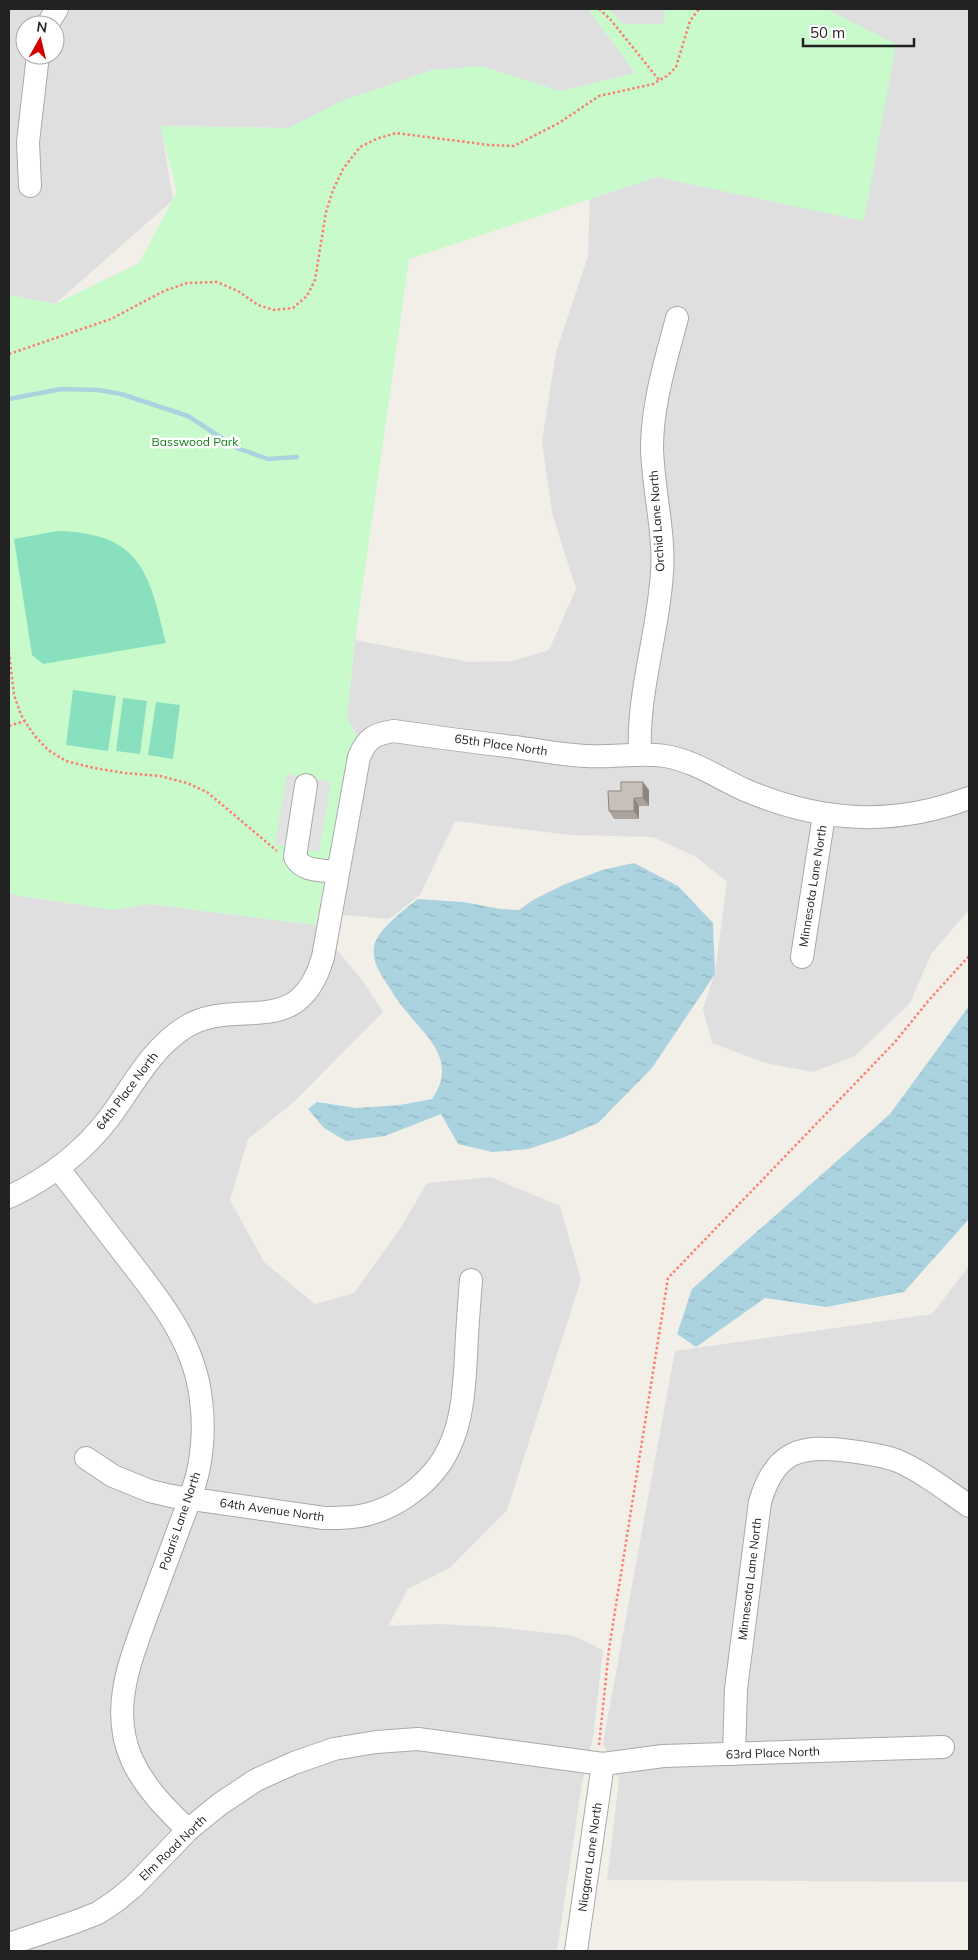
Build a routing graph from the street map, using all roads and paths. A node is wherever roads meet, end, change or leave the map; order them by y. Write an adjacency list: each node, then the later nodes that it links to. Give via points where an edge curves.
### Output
1 (599, 9): 4 (path)
2 (699, 9): 4 (path, via 690,22 676,68)
3 (37, 65): 5 (street, via 28,142)
4 (659, 81): 7 (path, via 599,96 559,123 514,146 396,133 360,148 343,169 333,190 326,212 315,280 307,296 293,308 274,310 258,305 217,282 187,283 164,291 111,319)
5 (30, 186)
6 (676, 318): 11 (street, Orchid Lane North, via 657,398 653,432 662,570 654,641 640,712)
7 (9, 354)
8 (9, 652): 9 (path, via 14,694)
9 (25, 722): 10 (path); 15 (path, via 48,750 66,761 125,773 160,776 207,792)
10 (9, 726)
11 (640, 754): 14 (street, 65th Place North, via 666,756 689,763 765,799); 16 (street, 65th Place North, via 587,756 394,731 372,737 360,757)
12 (306, 785): 16 (street, via 295,857 298,864 305,867)
13 (969, 798): 14 (street, 65th Place North, via 936,809 897,816 853,818)
14 (824, 815): 18 (street, Minnesota Lane North)
15 (282, 855)
16 (338, 872): 19 (street, 65th Place North, via 324,956 312,984 296,1002 278,1010)
17 (969, 956): 28 (path, via 895,1042 668,1278 609,1649 599,1747)
18 (802, 957)
19 (226, 1016): 20 (street, 64th Place North, via 205,1018 169,1039 90,1139)
20 (58, 1168): 21 (street, 64th Place North); 24 (street, Polaris Lane North, via 162,1303 181,1333 194,1365 201,1399 203,1434 199,1468)
21 (9, 1197)
22 (471, 1280): 24 (street, 64th Avenue North, via 463,1399 458,1425 449,1450 415,1491 369,1514 346,1518 324,1518)
23 (86, 1458): 24 (street, 64th Avenue North, via 113,1476 150,1491)
24 (190, 1499): 29 (street, Polaris Lane North, via 129,1663 121,1703 125,1740 139,1774 161,1804)
25 (969, 1506): 27 (street, Minnesota Lane North, via 897,1461 870,1454 812,1448 792,1454 777,1466 766,1482 760,1502 736,1689)
26 (943, 1746): 27 (street, 63rd Place North)
27 (734, 1754): 28 (street, 63rd Place North, via 663,1756)
28 (603, 1764): 29 (street, Elm Road North, via 418,1739 376,1742 334,1749 256,1780); 31 (street, Niagara Lane North)
29 (188, 1830): 30 (street, Elm Road North, via 134,1886 98,1913)
30 (9, 1944)
31 (576, 1951)

